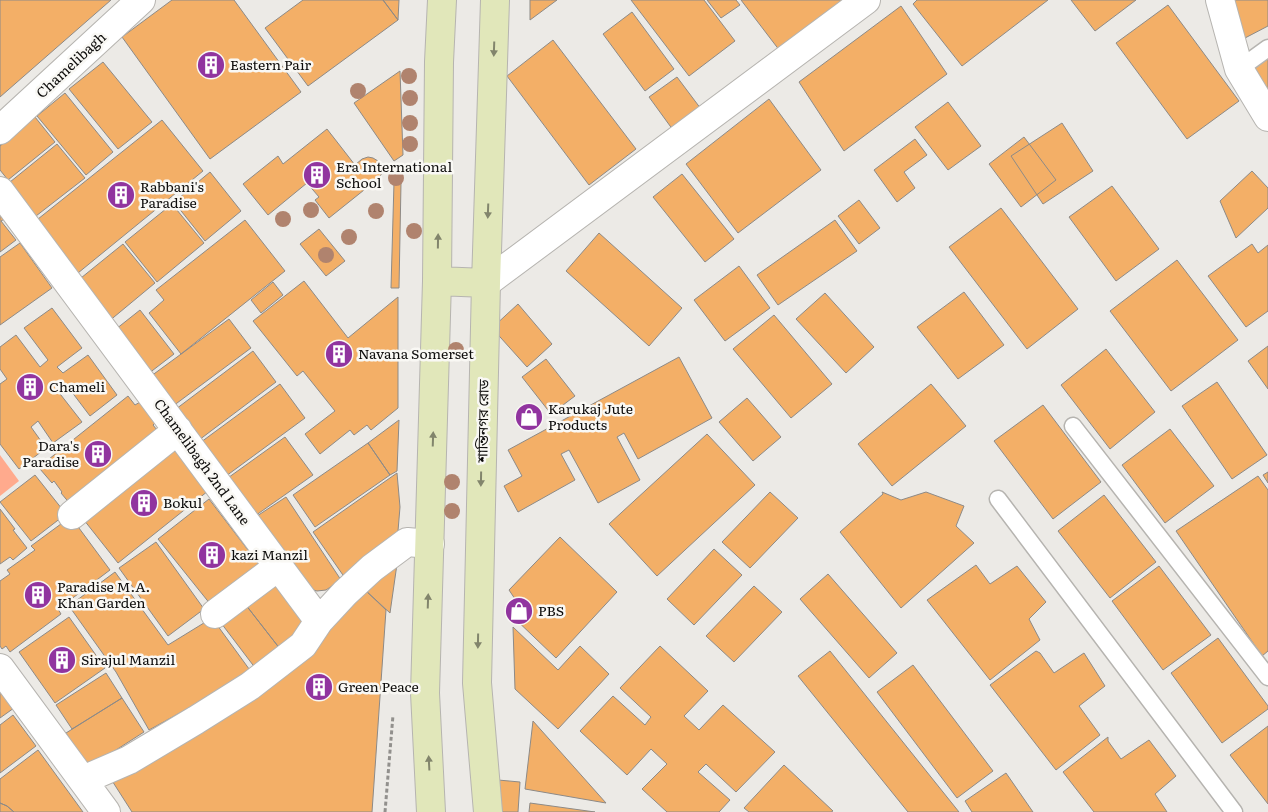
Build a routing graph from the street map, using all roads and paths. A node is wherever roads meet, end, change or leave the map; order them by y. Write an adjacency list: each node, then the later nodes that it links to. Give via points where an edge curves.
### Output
1 (142, 0): 9 (street, Chamelibagh)
2 (442, 0): 11 (main road, one-way to 2)
3 (495, 0): 12 (main road, শান্তিনগর রোড, one-way to 12)
4 (866, 0): 12 (street)
5 (1220, 0): 7 (street)
6 (1268, 48): 7 (lane)
7 (1238, 69): 8 (street)
8 (1268, 117)
9 (0, 130)
10 (0, 191): 14 (street, Chamelibagh 2nd Lane)
11 (437, 281): 12 (main road); 17 (main road, one-way to 11)
12 (486, 283): 26 (main road, শান্তিনগর রোড, one-way to 26, via 477,683)
13 (1073, 426): 22 (lane)
14 (178, 430): 16 (street); 18 (street, Chamelibagh 2nd Lane)
15 (998, 499): 27 (lane)
16 (72, 514)
17 (430, 544): 20 (street, via 407,542 372,568); 25 (main road, one-way to 17, via 425,693)
18 (278, 566): 19 (street); 20 (street, Chamelibagh 2nd Lane)
19 (215, 614)
20 (319, 621): 23 (street, via 303,645 250,686 129,760)
21 (0, 668): 23 (street)
22 (1268, 677)
23 (83, 780): 24 (street)
24 (106, 812)
25 (431, 812)
26 (488, 812)
27 (1234, 812)

